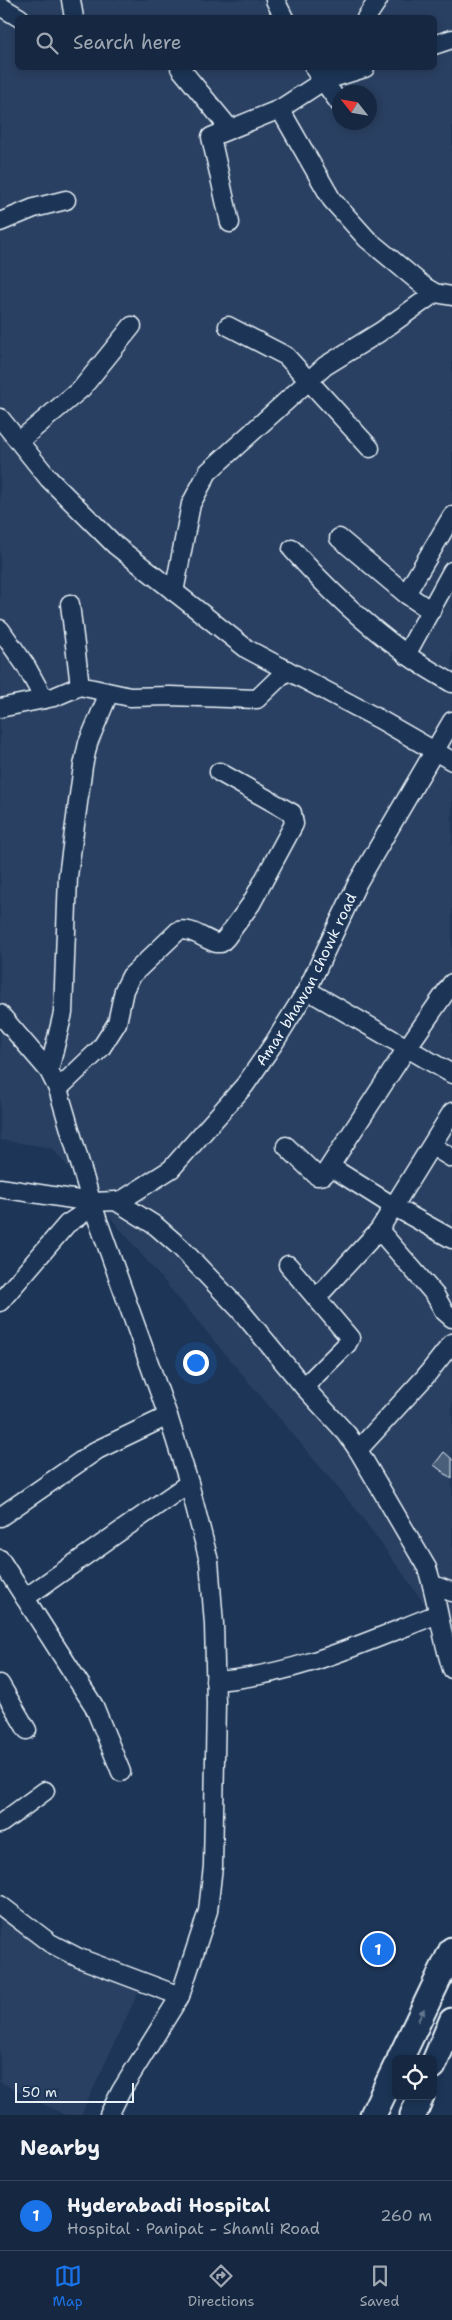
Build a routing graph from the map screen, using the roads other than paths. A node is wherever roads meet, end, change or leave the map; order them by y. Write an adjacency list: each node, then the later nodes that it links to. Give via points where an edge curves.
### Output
1 (70, 0): 6 (street)
2 (275, 0): 7 (street)
3 (378, 0): 8 (street)
4 (0, 6): 5 (street)
5 (15, 15)
6 (73, 15)
7 (282, 15)
8 (368, 15)
9 (452, 39): 10 (street)
10 (437, 43)
11 (182, 70): 16 (street)
12 (350, 70): 13 (street)
13 (319, 74): 14 (street); 15 (street)
14 (332, 93)
15 (280, 109): 16 (street); 20 (street, via 332,200 348,220 411,276)
16 (230, 129): 19 (street, via 211,137)
17 (66, 200): 18 (street, via 34,208)
18 (0, 222)
19 (230, 223)
20 (444, 295): 23 (street, via 325,366)
21 (132, 326): 25 (street, via 82,388)
22 (228, 326): 23 (street, via 286,356)
23 (307, 381): 26 (street); 31 (street, via 208,472 191,504)
24 (0, 418): 25 (street)
25 (19, 441): 31 (street, via 50,479 115,545)
26 (370, 448)
27 (452, 516): 32 (street)
28 (339, 538): 32 (street)
29 (292, 549): 36 (street, via 316,576)
30 (452, 571): 34 (street)
31 (174, 592): 37 (street, via 247,649)
32 (406, 594): 34 (street)
33 (70, 604): 39 (street)
34 (431, 611): 36 (street)
35 (0, 629): 41 (street)
36 (406, 655): 38 (street)
37 (287, 670): 40 (street, via 257,699 130,697); 44 (street)
38 (452, 683)
39 (80, 686): 40 (street); 41 (street)
40 (109, 693): 51 (street, via 82,766 68,876 63,1013)
41 (44, 699): 42 (street)
42 (0, 708)
43 (452, 721): 44 (street, Amar bhawan chowk road)
44 (435, 752): 45 (street); 48 (street, Amar bhawan chowk road, via 358,882)
45 (452, 761)
46 (219, 772): 53 (street, via 292,813 294,824 251,904 226,938 216,943 183,930 149,957 126,983 117,1024 102,1048)
47 (452, 983): 50 (street)
48 (307, 990): 50 (street); 60 (street, Amar bhawan chowk road, via 245,1085 179,1160 156,1180)
49 (0, 1014): 51 (street)
50 (407, 1048): 52 (street); 58 (street)
51 (49, 1070): 53 (street)
52 (452, 1074)
53 (58, 1089): 61 (street)
54 (452, 1112): 56 (street)
55 (286, 1146): 58 (street, via 317,1176 324,1175)
56 (432, 1146): 57 (street); 62 (street)
57 (452, 1158)
58 (331, 1166): 62 (street)
59 (0, 1188): 61 (street)
60 (119, 1202): 61 (street); 70 (street, via 156,1226 180,1247 240,1310)
61 (93, 1204): 67 (street, via 67,1224); 71 (street)
62 (393, 1206): 63 (street); 64 (street)
63 (379, 1230): 66 (street); 68 (street)
64 (452, 1239)
65 (288, 1264): 66 (street)
66 (317, 1297): 70 (street, via 350,1338)
67 (0, 1302)
68 (452, 1318)
69 (452, 1343): 72 (street, via 425,1378)
70 (304, 1387): 72 (street, via 348,1434)
71 (168, 1416): 73 (street); 74 (street, via 98,1450)
72 (358, 1450): 76 (street, via 419,1553)
73 (189, 1483): 78 (street); 81 (street, via 209,1561)
74 (0, 1517)
75 (0, 1559): 78 (street)
76 (433, 1585): 77 (street); 79 (street)
77 (452, 1592)
78 (24, 1598): 84 (street, via 94,1706)
79 (438, 1614): 80 (street); 81 (street, via 297,1668 243,1680)
80 (452, 1670)
81 (215, 1682): 89 (street, via 212,1886 208,1911)
82 (0, 1684): 83 (street)
83 (27, 1730)
84 (121, 1772)
85 (45, 1791): 86 (street)
86 (0, 1824)
87 (0, 1905): 89 (street, via 50,1943 79,1958)
88 (452, 1950): 91 (highway, one-way to 88)
89 (180, 1996): 95 (street)
90 (452, 2021): 92 (highway)
91 (402, 2055)
92 (437, 2057)
93 (392, 2075): 96 (highway)
94 (419, 2100): 97 (highway)
95 (109, 2115)
96 (373, 2115)
97 (413, 2115)

